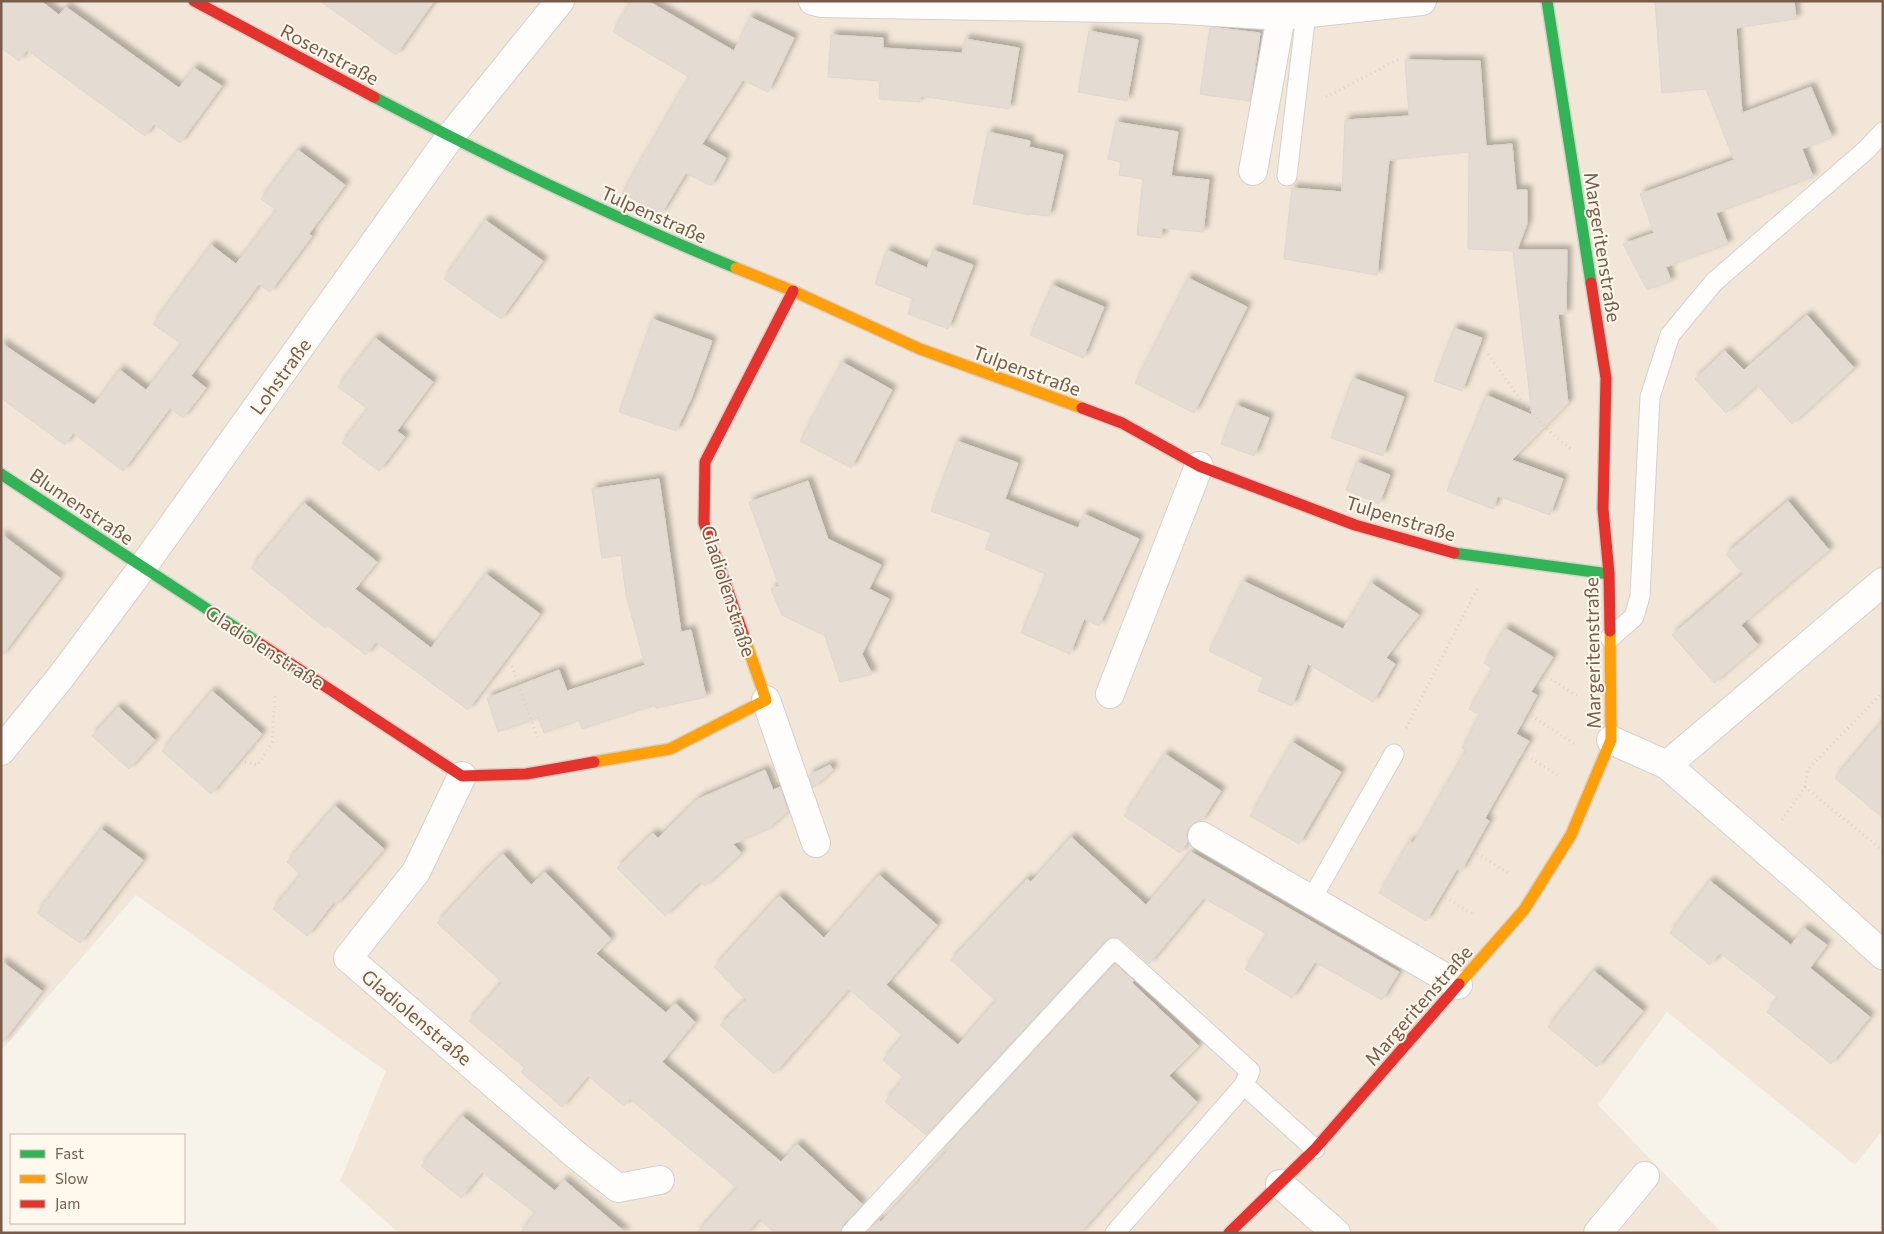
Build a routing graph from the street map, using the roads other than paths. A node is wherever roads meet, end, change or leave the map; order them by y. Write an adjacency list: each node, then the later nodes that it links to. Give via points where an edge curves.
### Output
1 (194, 1): 8 (street, Rosenstraße)
2 (560, 1): 8 (street, Lohstraße)
3 (813, 1): 6 (street)
4 (1422, 1): 6 (street)
5 (1548, 1): 15 (street, Margeritenstraße, via 1606,378 1603,508)
6 (1294, 15): 9 (street); 10 (lane, via 1294,113)
7 (1883, 132): 17 (lane, via 1714,282 1670,335 1650,397 1640,596 1634,616)
8 (450, 137): 11 (street, Tulpenstraße, via 666,239); 14 (street, Lohstraße)
9 (1253, 171)
10 (1286, 176)
11 (793, 290): 12 (street, Tulpenstraße, via 920,349 1122,423); 19 (street, Gladiolenstraße, via 705,462 704,523)
12 (1199, 466): 15 (street, Tulpenstraße, via 1355,525 1461,555); 18 (street)
13 (1, 474): 14 (street, Blumenstraße)
14 (142, 568): 21 (street, Lohstraße); 24 (street, Gladiolenstraße)
15 (1609, 574): 17 (street, Margeritenstraße)
16 (1883, 582): 23 (street)
17 (1610, 638): 20 (street, Margeritenstraße)
18 (1110, 694)
19 (766, 700): 24 (street, via 670,748 526,774); 26 (street, Gladiolenstraße)
20 (1607, 750): 23 (street); 29 (street, Margeritenstraße, via 1571,835 1537,891 1505,933)
21 (1, 751)
22 (1394, 754): 27 (lane)
23 (1667, 765): 28 (street)
24 (462, 776): 33 (street, Gladiolenstraße, via 416,872 348,958 618,1188)
25 (1202, 836): 27 (street)
26 (816, 843)
27 (1311, 900): 29 (street)
28 (1883, 956)
29 (1458, 985): 31 (street, Margeritenstraße)
30 (1244, 1085): 31 (lane); 35 (lane, via 1250,1071 1114,948); 36 (lane)
31 (1314, 1149): 34 (street, Margeritenstraße)
32 (1645, 1176): 39 (street)
33 (660, 1180)
34 (1280, 1184): 37 (street, Margeritenstraße); 38 (street)
35 (851, 1233)
36 (1115, 1233)
37 (1229, 1233)
38 (1336, 1233)
39 (1598, 1233)

